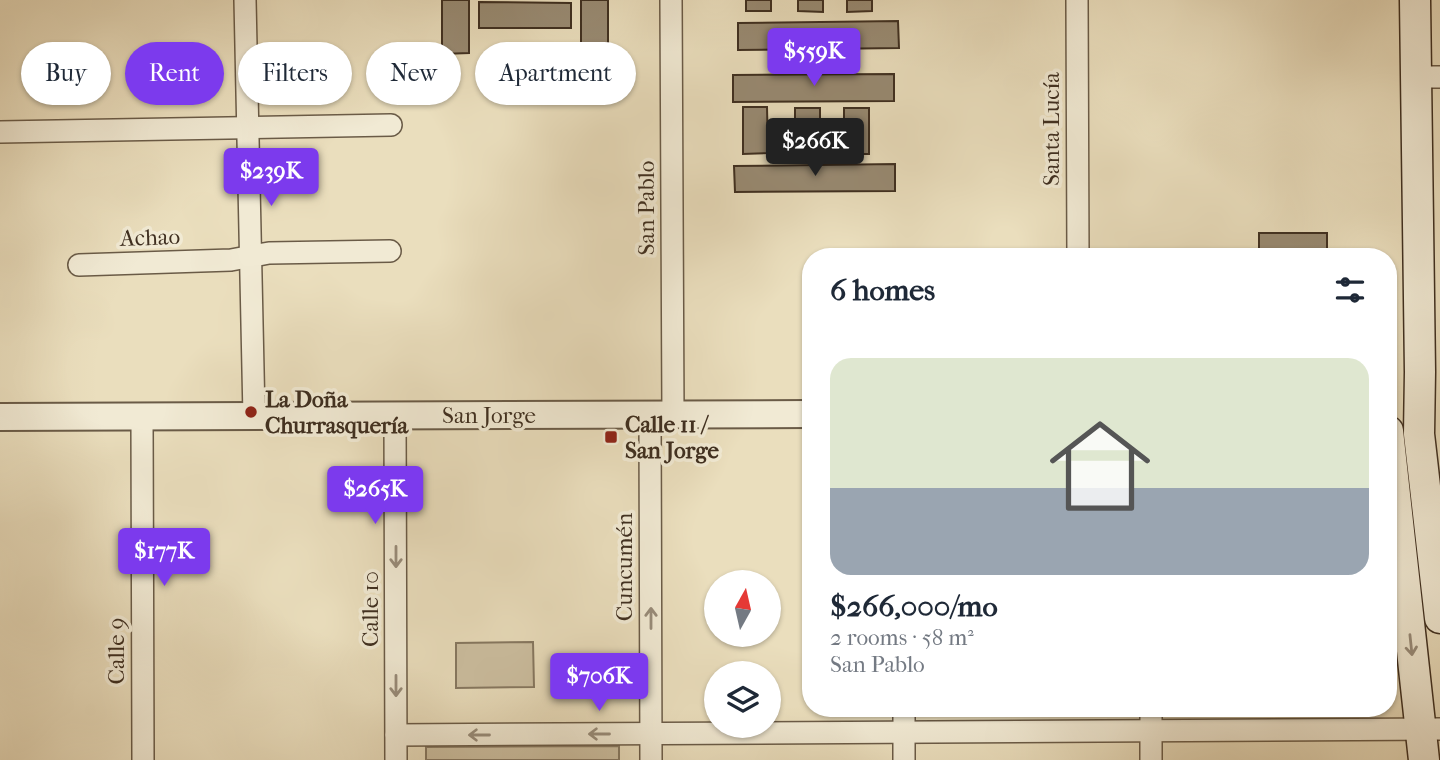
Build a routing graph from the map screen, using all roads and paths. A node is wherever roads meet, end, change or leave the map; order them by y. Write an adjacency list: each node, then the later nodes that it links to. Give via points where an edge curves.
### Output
1 (245, 0): 7 (street)
2 (671, 0): 16 (street, San Pablo)
3 (1077, 0): 9 (street, Santa Lucía)
4 (1415, 0): 5 (main road)
5 (1428, 77): 14 (main road, via 1420,372)
6 (391, 125): 7 (street)
7 (248, 128): 8 (street); 11 (street)
8 (0, 132)
9 (1078, 248)
10 (390, 251): 11 (street, Achao)
11 (251, 257): 12 (street, Achao); 18 (street)
12 (79, 265)
13 (1397, 412): 14 (main road)
14 (1430, 412): 22 (main road, via 1419,434)
15 (802, 414): 16 (street, San Jorge)
16 (662, 415): 19 (street, San Jorge); 28 (street, Cuncumén, one-way to 16)
17 (142, 416): 18 (street, San Jorge); 20 (street, San Jorge); 30 (street, Calle 9)
18 (254, 416): 19 (street, San Jorge)
19 (396, 416): 29 (street, Calle 10, one-way to 29)
20 (0, 417)
21 (1397, 495): 25 (main road, one-way to 25)
22 (1440, 618)
23 (904, 717): 27 (street)
24 (1151, 717): 26 (street)
25 (1430, 729): 26 (street); 35 (main road)
26 (1151, 731): 27 (street); 34 (street)
27 (904, 732): 28 (street); 33 (street)
28 (651, 734): 29 (street, one-way to 29); 32 (street, Cuncumén)
29 (396, 735): 31 (street, Calle 10)
30 (143, 760)
31 (396, 760)
32 (651, 760)
33 (905, 760)
34 (1151, 760)
35 (1424, 760)

